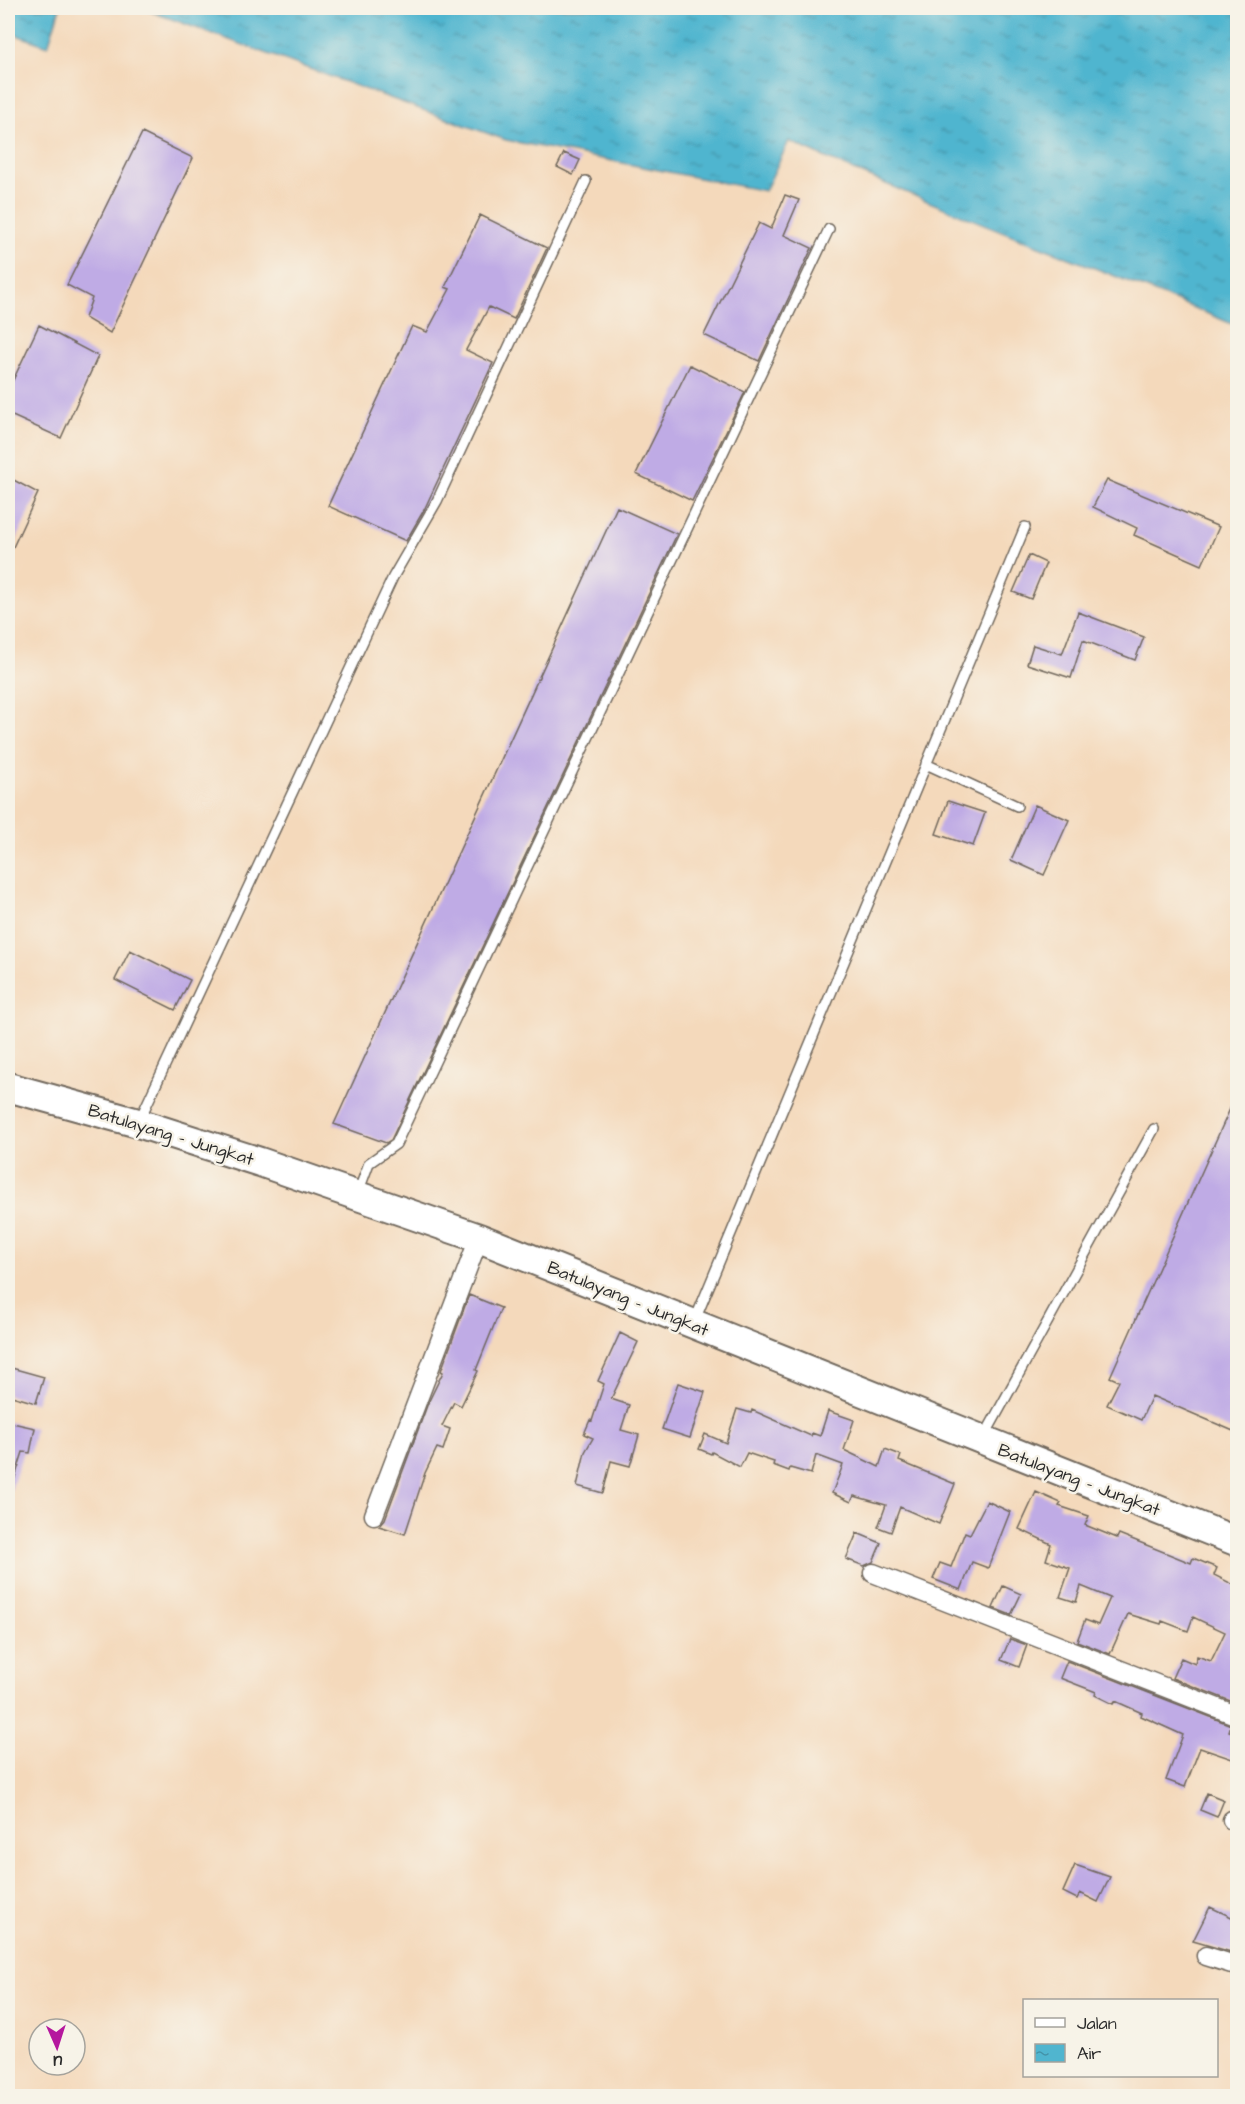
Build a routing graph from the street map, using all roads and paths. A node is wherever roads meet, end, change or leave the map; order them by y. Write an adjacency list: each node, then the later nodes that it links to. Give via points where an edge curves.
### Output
1 (586, 181): 7 (lane, via 437,501 393,577)
2 (829, 230): 9 (lane, via 396,1144 369,1163)
3 (1025, 527): 4 (lane)
4 (927, 764): 5 (lane); 11 (lane)
5 (1017, 806)
6 (8, 1087): 7 (highway, Batulayang - Jungkat)
7 (138, 1123): 9 (highway, Batulayang - Jungkat)
8 (1154, 1130): 12 (lane)
9 (357, 1195): 10 (highway, Batulayang - Jungkat)
10 (479, 1238): 11 (highway, Batulayang - Jungkat); 13 (street)
11 (693, 1325): 12 (highway, Batulayang - Jungkat)
12 (981, 1441): 14 (highway, Batulayang - Jungkat)
13 (374, 1515)
14 (1238, 1542)
15 (873, 1574): 16 (street)
16 (1238, 1716)
17 (1206, 1956): 18 (street)
18 (1238, 1966)

